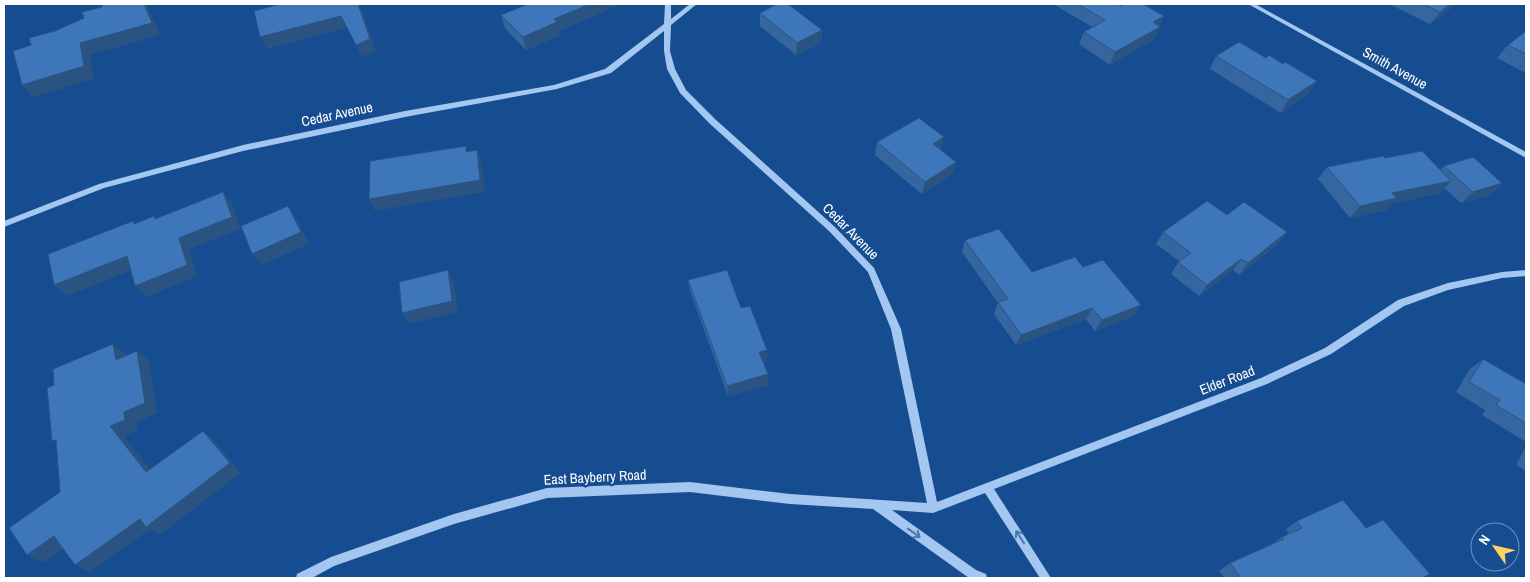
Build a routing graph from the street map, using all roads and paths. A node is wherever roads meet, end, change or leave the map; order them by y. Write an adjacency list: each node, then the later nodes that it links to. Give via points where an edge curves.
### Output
1 (668, 4): 4 (street, Cedar Avenue)
2 (694, 4): 4 (street, Cedar Avenue)
3 (1251, 4): 5 (street, Smith Avenue)
4 (667, 24): 6 (street, Cedar Avenue, via 608,70 554,87 243,148 102,186); 10 (street, Cedar Avenue, via 669,60 683,90 712,121 832,229 871,270 896,328)
5 (1526, 154)
6 (4, 224)
7 (1526, 273): 8 (street, Elder Road, via 1448,287 1401,304 1328,351 1264,381)
8 (987, 487): 10 (street, Elder Road); 13 (street, one-way to 8)
9 (874, 504): 10 (street, East Bayberry Road); 11 (street, East Bayberry Road, via 790,499 690,487 547,493 454,519 331,562); 12 (street, one-way to 12)
10 (933, 508)
11 (301, 578)
12 (982, 578)
13 (1046, 578)

